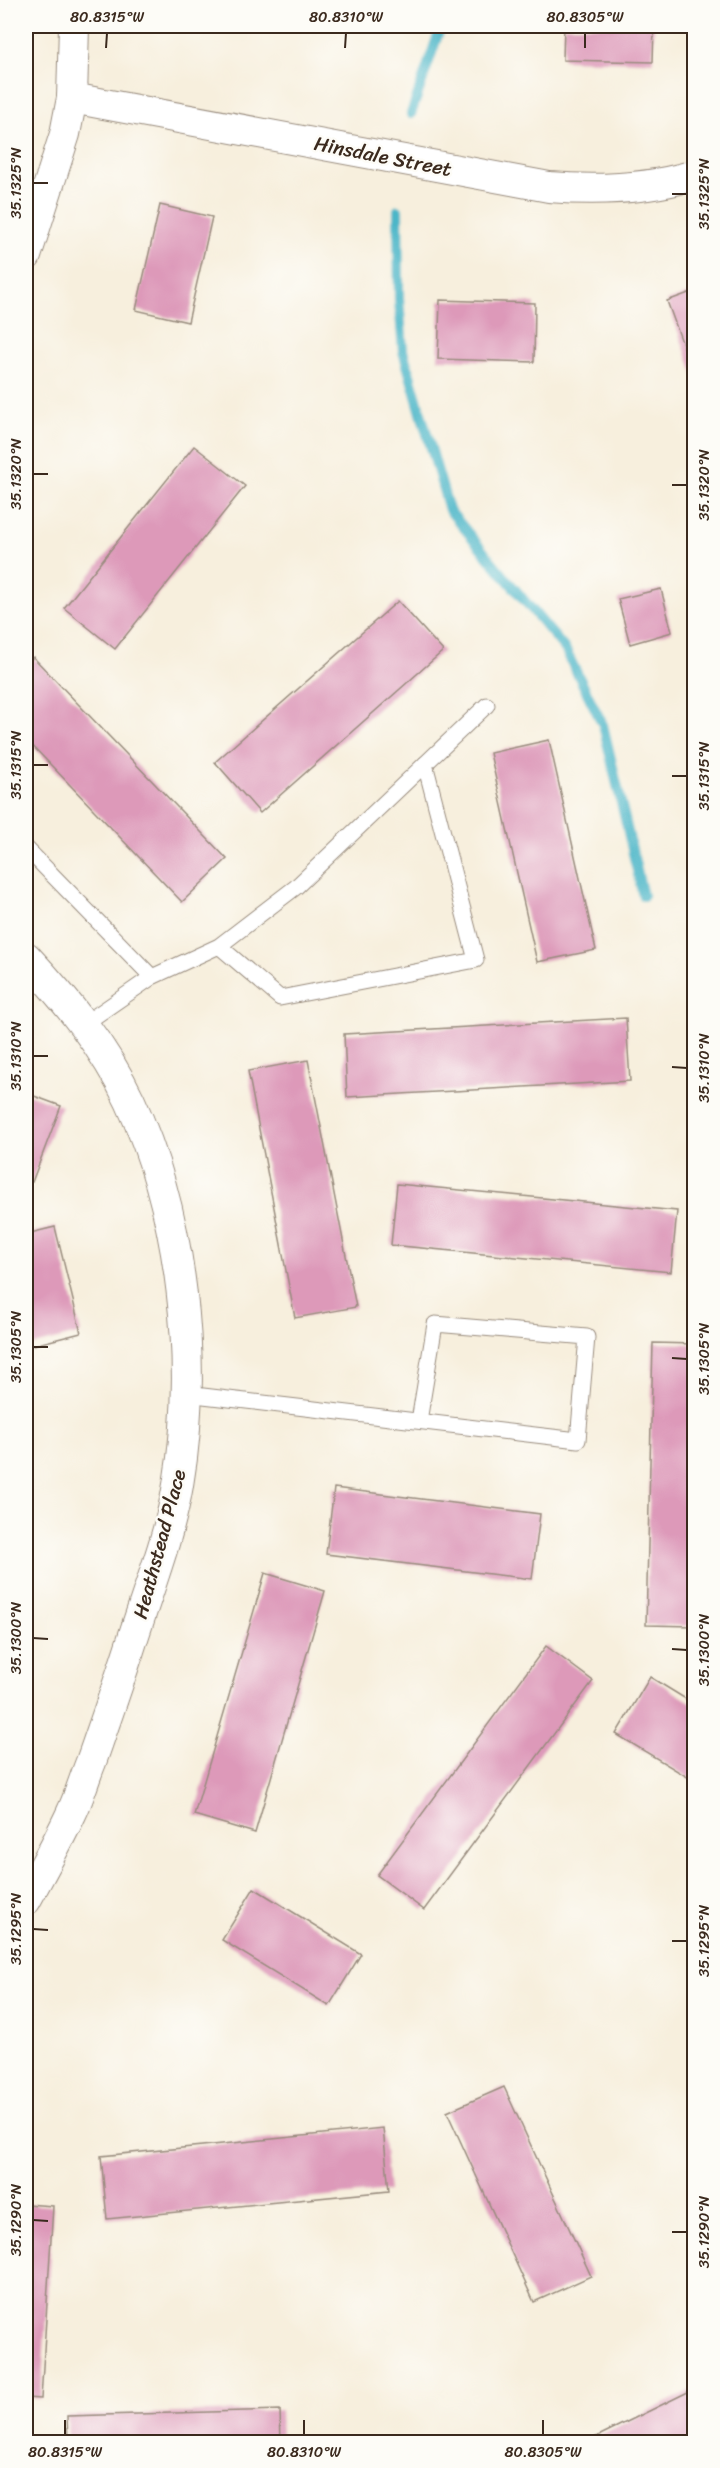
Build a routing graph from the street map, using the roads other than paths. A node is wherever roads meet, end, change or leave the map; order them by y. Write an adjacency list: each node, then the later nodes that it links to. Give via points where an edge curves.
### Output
1 (74, 26): 2 (street)
2 (72, 98): 3 (street, Hinsdale Street, via 549,187 645,186); 4 (street, via 65,134)
3 (694, 175)
4 (26, 256)
5 (487, 705): 6 (lane)
6 (425, 764): 8 (lane, via 296,887); 8 (lane, via 476,960 280,998)
7 (26, 848): 10 (lane)
8 (219, 946): 10 (lane)
9 (26, 957): 11 (street, Heathstead Place)
10 (152, 977): 11 (lane)
11 (84, 1024): 12 (street, Heathstead Place, via 130,1100 155,1168 182,1302)
12 (186, 1394): 13 (lane); 14 (street, Heathstead Place, via 177,1488 115,1696 72,1813)
13 (418, 1422): 13 (lane, via 578,1440 587,1337 435,1324)
14 (26, 1900)

